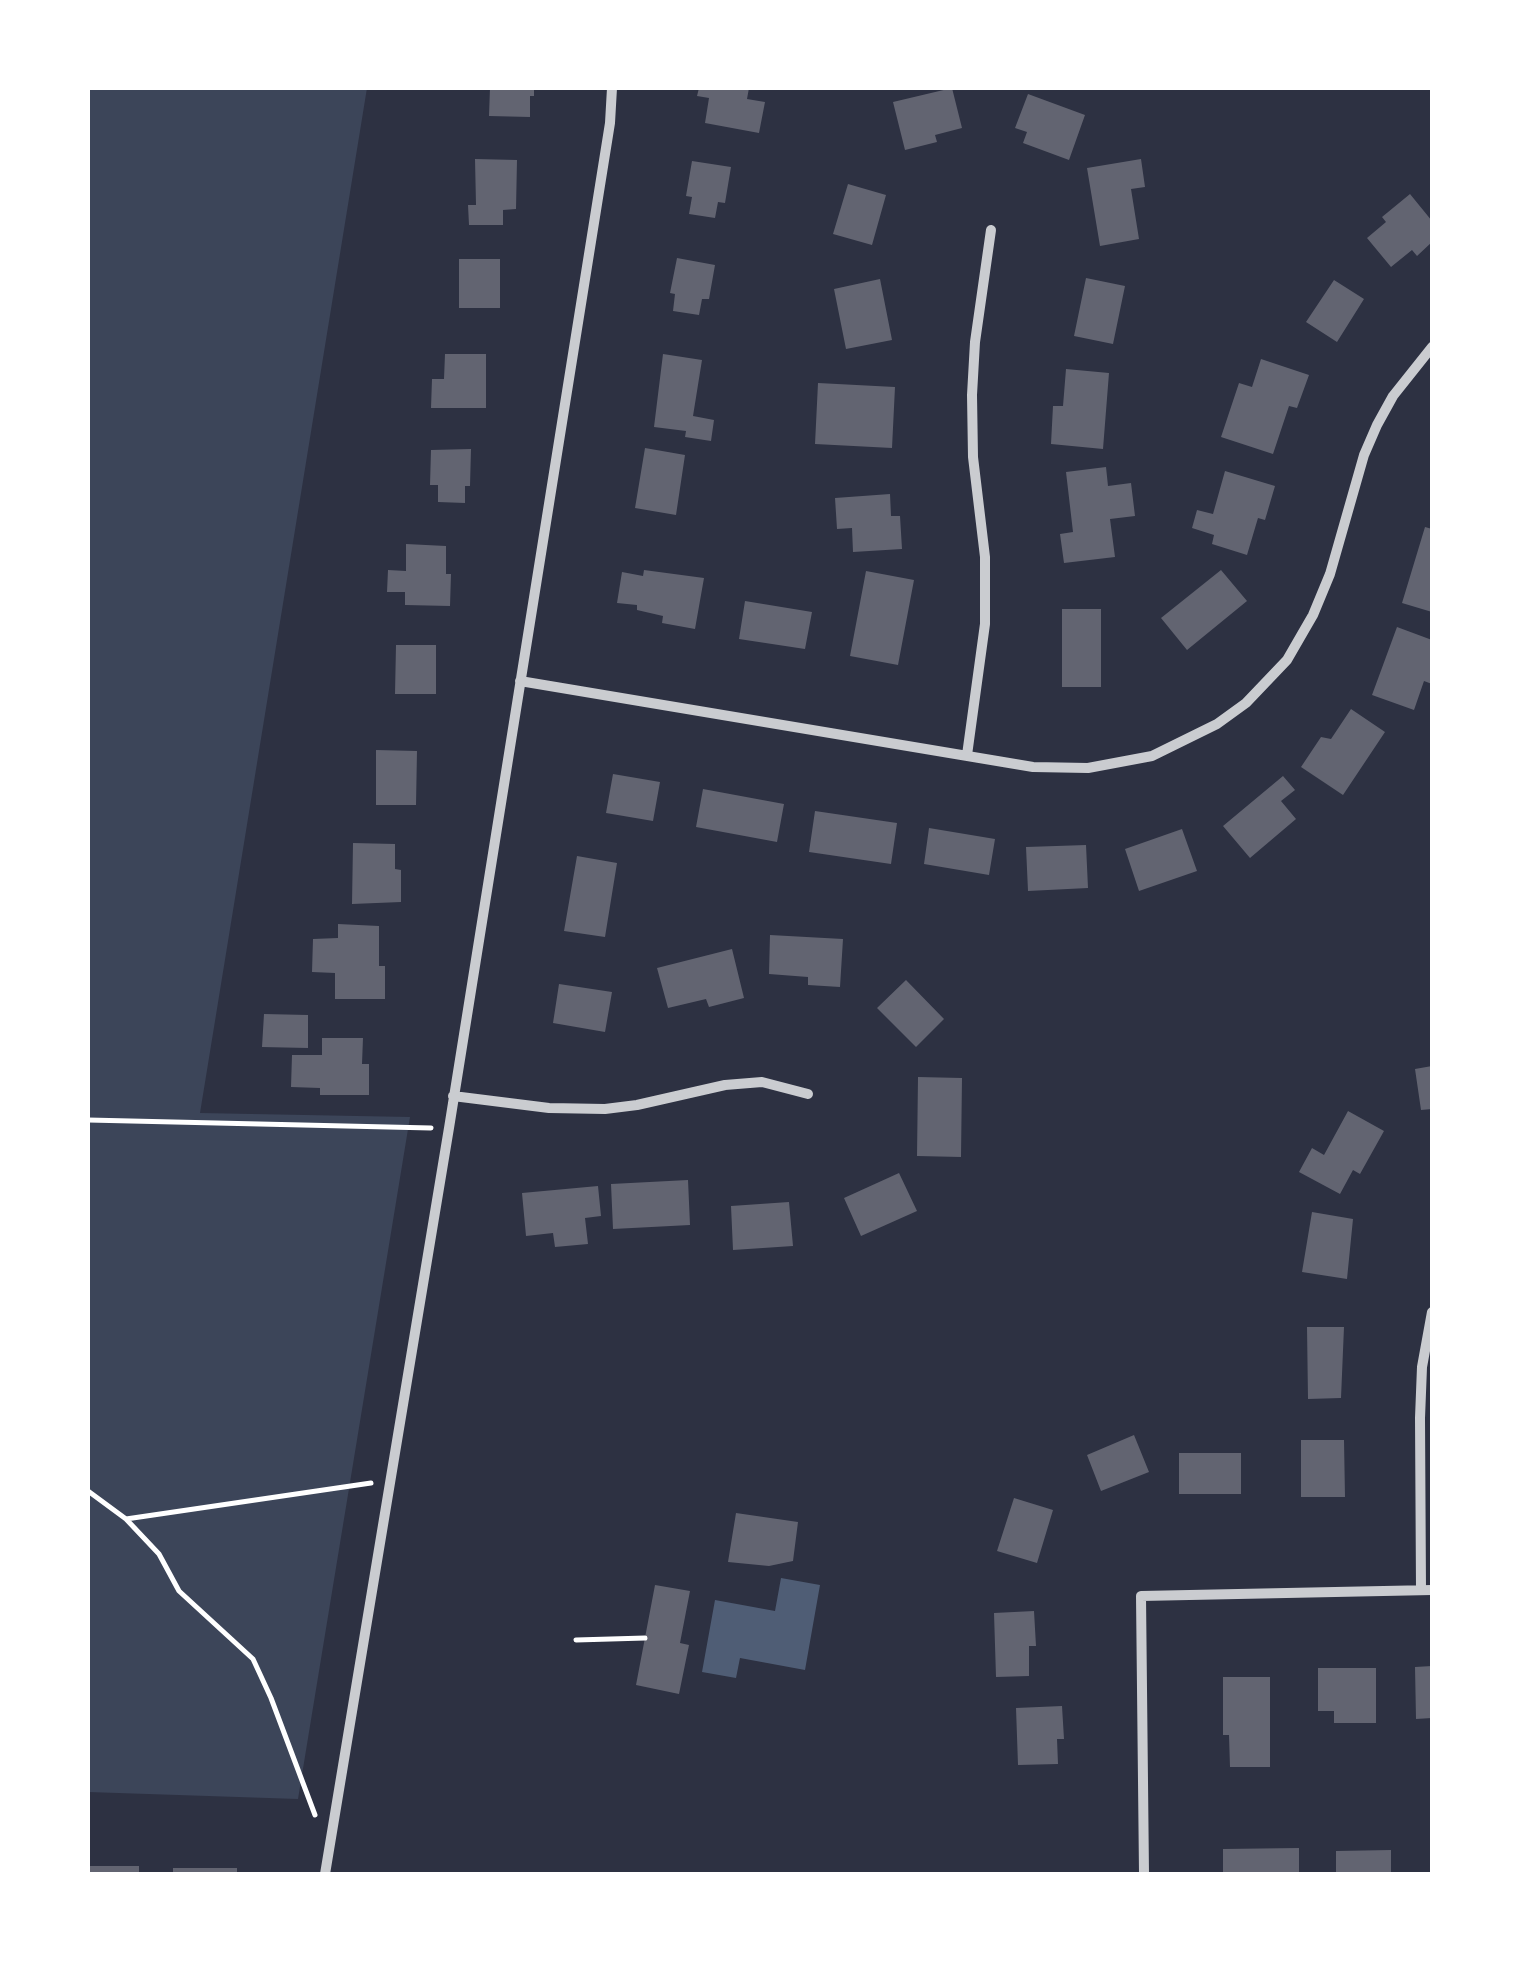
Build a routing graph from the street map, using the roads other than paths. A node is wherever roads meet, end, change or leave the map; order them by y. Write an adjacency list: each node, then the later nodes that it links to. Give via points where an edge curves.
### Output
1 (612, 88): 4 (street)
2 (991, 230): 5 (street, via 972,396 986,624)
3 (1432, 347): 5 (street, via 1377,425 1314,615 1287,660 1246,703 1186,742 1116,764 1052,768)
4 (520, 681): 5 (street); 7 (street)
5 (967, 755)
6 (808, 1094): 7 (street, via 762,1082 604,1109)
7 (452, 1096): 10 (street)
8 (1432, 1312): 9 (street, via 1420,1418)
9 (1427, 1590): 11 (street, via 1140,1596)
10 (324, 1874)
11 (1144, 1874)

